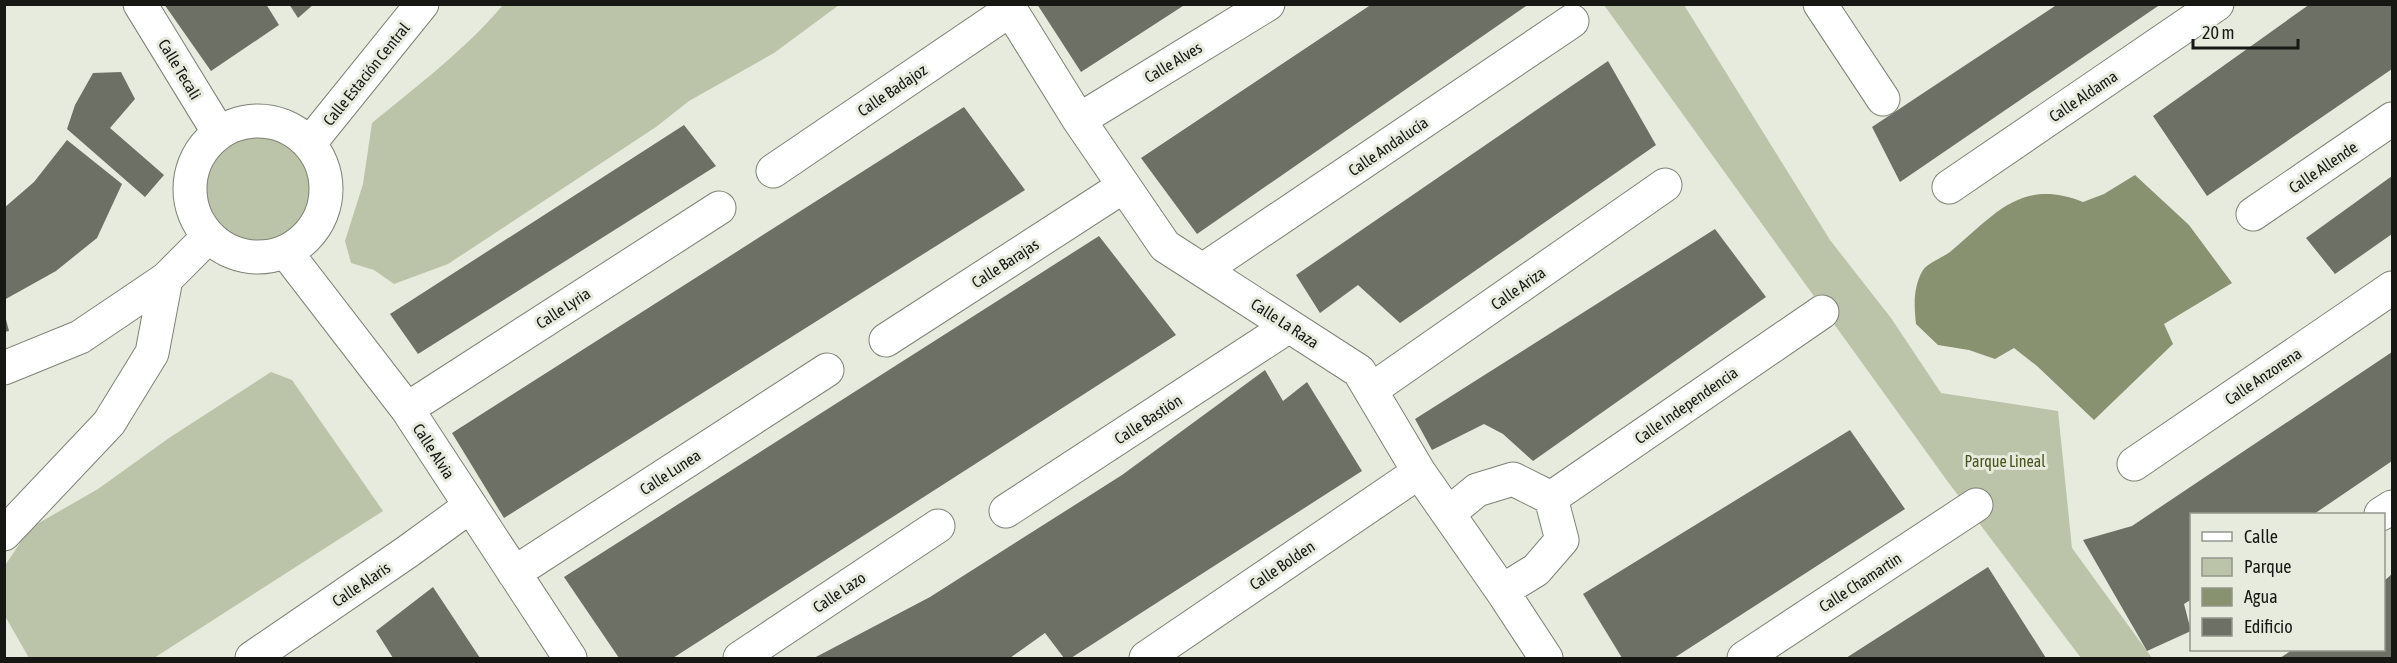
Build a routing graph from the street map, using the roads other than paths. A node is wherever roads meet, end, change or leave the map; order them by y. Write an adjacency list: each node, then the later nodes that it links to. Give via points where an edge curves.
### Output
1 (140, 4): 11 (street, Calle Tecali)
2 (422, 4): 12 (street, Calle Estación Central)
3 (1268, 4): 10 (street, Calle Alves)
4 (1820, 4): 8 (street)
5 (2217, 4): 16 (street, Calle Aldama)
6 (1009, 7): 10 (street, Calle La Raza); 13 (street, Calle Badajoz)
7 (1572, 21): 21 (street, Calle Andalucía)
8 (1883, 99)
9 (2392, 119): 18 (street, Calle Allende)
10 (1079, 120): 15 (street, Calle La Raza)
11 (219, 133): 12 (street, via 242,123 266,122 290,129); 19 (street, via 202,150 193,171 190,194 196,216)
12 (309, 144): 20 (street, via 323,166 327,191 322,216 307,237)
13 (773, 171)
14 (1665, 185): 29 (street, Calle Ariza)
15 (1124, 186): 21 (street, Calle La Raza, via 1166,246); 26 (street, Calle Barajas)
16 (1948, 187)
17 (719, 208): 30 (street, Calle Lyria)
18 (2253, 214)
19 (209, 236): 20 (street, via 231,252 259,258); 22 (street)
20 (286, 252): 30 (street, Calle Alvia)
21 (1203, 270): 25 (street, Calle La Raza)
22 (166, 279): 27 (street, via 80,336); 39 (street, via 152,353 109,423)
23 (2392, 288): 31 (street, Calle Anzorena)
24 (1821, 312): 33 (street, Calle Independencia)
25 (1289, 326): 29 (street, Calle La Raza, via 1359,371); 36 (street, Calle Bastión)
26 (886, 340)
27 (4, 368)
28 (826, 370): 40 (street, Calle Lunea)
29 (1371, 390): 32 (street, Calle La Raza)
30 (407, 409): 35 (street, Calle Alvia)
31 (2134, 464)
32 (1419, 472): 37 (street, Calle La Raza); 46 (street, Calle Bolden)
33 (1551, 498): 37 (street, via 1513,479 1477,490); 41 (street, via 1562,540 1536,570)
34 (1976, 505): 47 (street, Calle Chamartin)
35 (469, 507): 40 (street, Calle Alvia); 43 (street, Calle Alaris)
36 (1006, 512)
37 (1449, 513): 41 (street, Calle La Raza)
38 (938, 526): 45 (street, Calle Lazo)
39 (4, 534)
40 (514, 573): 44 (street, Calle Alvia)
41 (1502, 591): 42 (street, Calle La Raza)
42 (1536, 655)
43 (252, 658)
44 (570, 658)
45 (740, 658)
46 (1146, 658)
47 (1744, 658)

